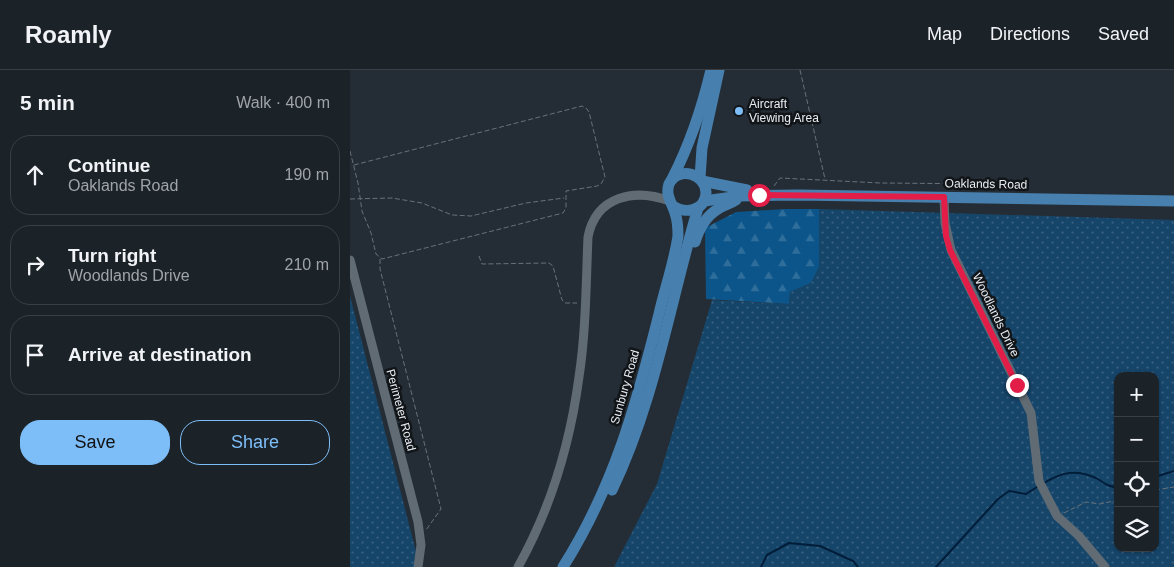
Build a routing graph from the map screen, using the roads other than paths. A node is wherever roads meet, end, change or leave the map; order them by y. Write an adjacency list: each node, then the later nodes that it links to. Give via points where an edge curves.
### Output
1 (711, 70): 4 (main road, via 695,127)
2 (719, 70): 3 (main road, via 702,148)
3 (701, 180): 4 (main road, via 694,175 683,174); 5 (main road, Oaklands Road); 11 (main road, via 706,191)
4 (670, 183): 7 (lane); 10 (main road, via 668,194)
5 (740, 193): 6 (main road, Oaklands Road); 6 (main road, Oaklands Road); 11 (main road, Oaklands Road); 13 (main road, via 735,201 716,210 698,232)
6 (798, 195): 8 (main road, Oaklands Road)
7 (646, 196): 10 (lane); 15 (lane, via 616,198 593,220 588,237 580,375 566,451 547,508)
8 (944, 197): 9 (main road, Oaklands Road); 18 (lane, Woodlands Drive, via 950,250 1031,413 1039,480 1056,516 1079,536)
9 (1174, 201)
10 (671, 203): 11 (main road, via 687,212); 16 (main road, Sunbury Road, via 678,229 676,248 632,417 600,499)
11 (701, 204): 13 (main road, Sunbury Road)
12 (350, 260): 14 (lane, Perimeter Road, via 418,522)
13 (665, 339): 17 (main road, Sunbury Road, via 644,409 618,476)
14 (418, 567)
15 (518, 567)
16 (563, 567)
17 (570, 567)
18 (1105, 567)

